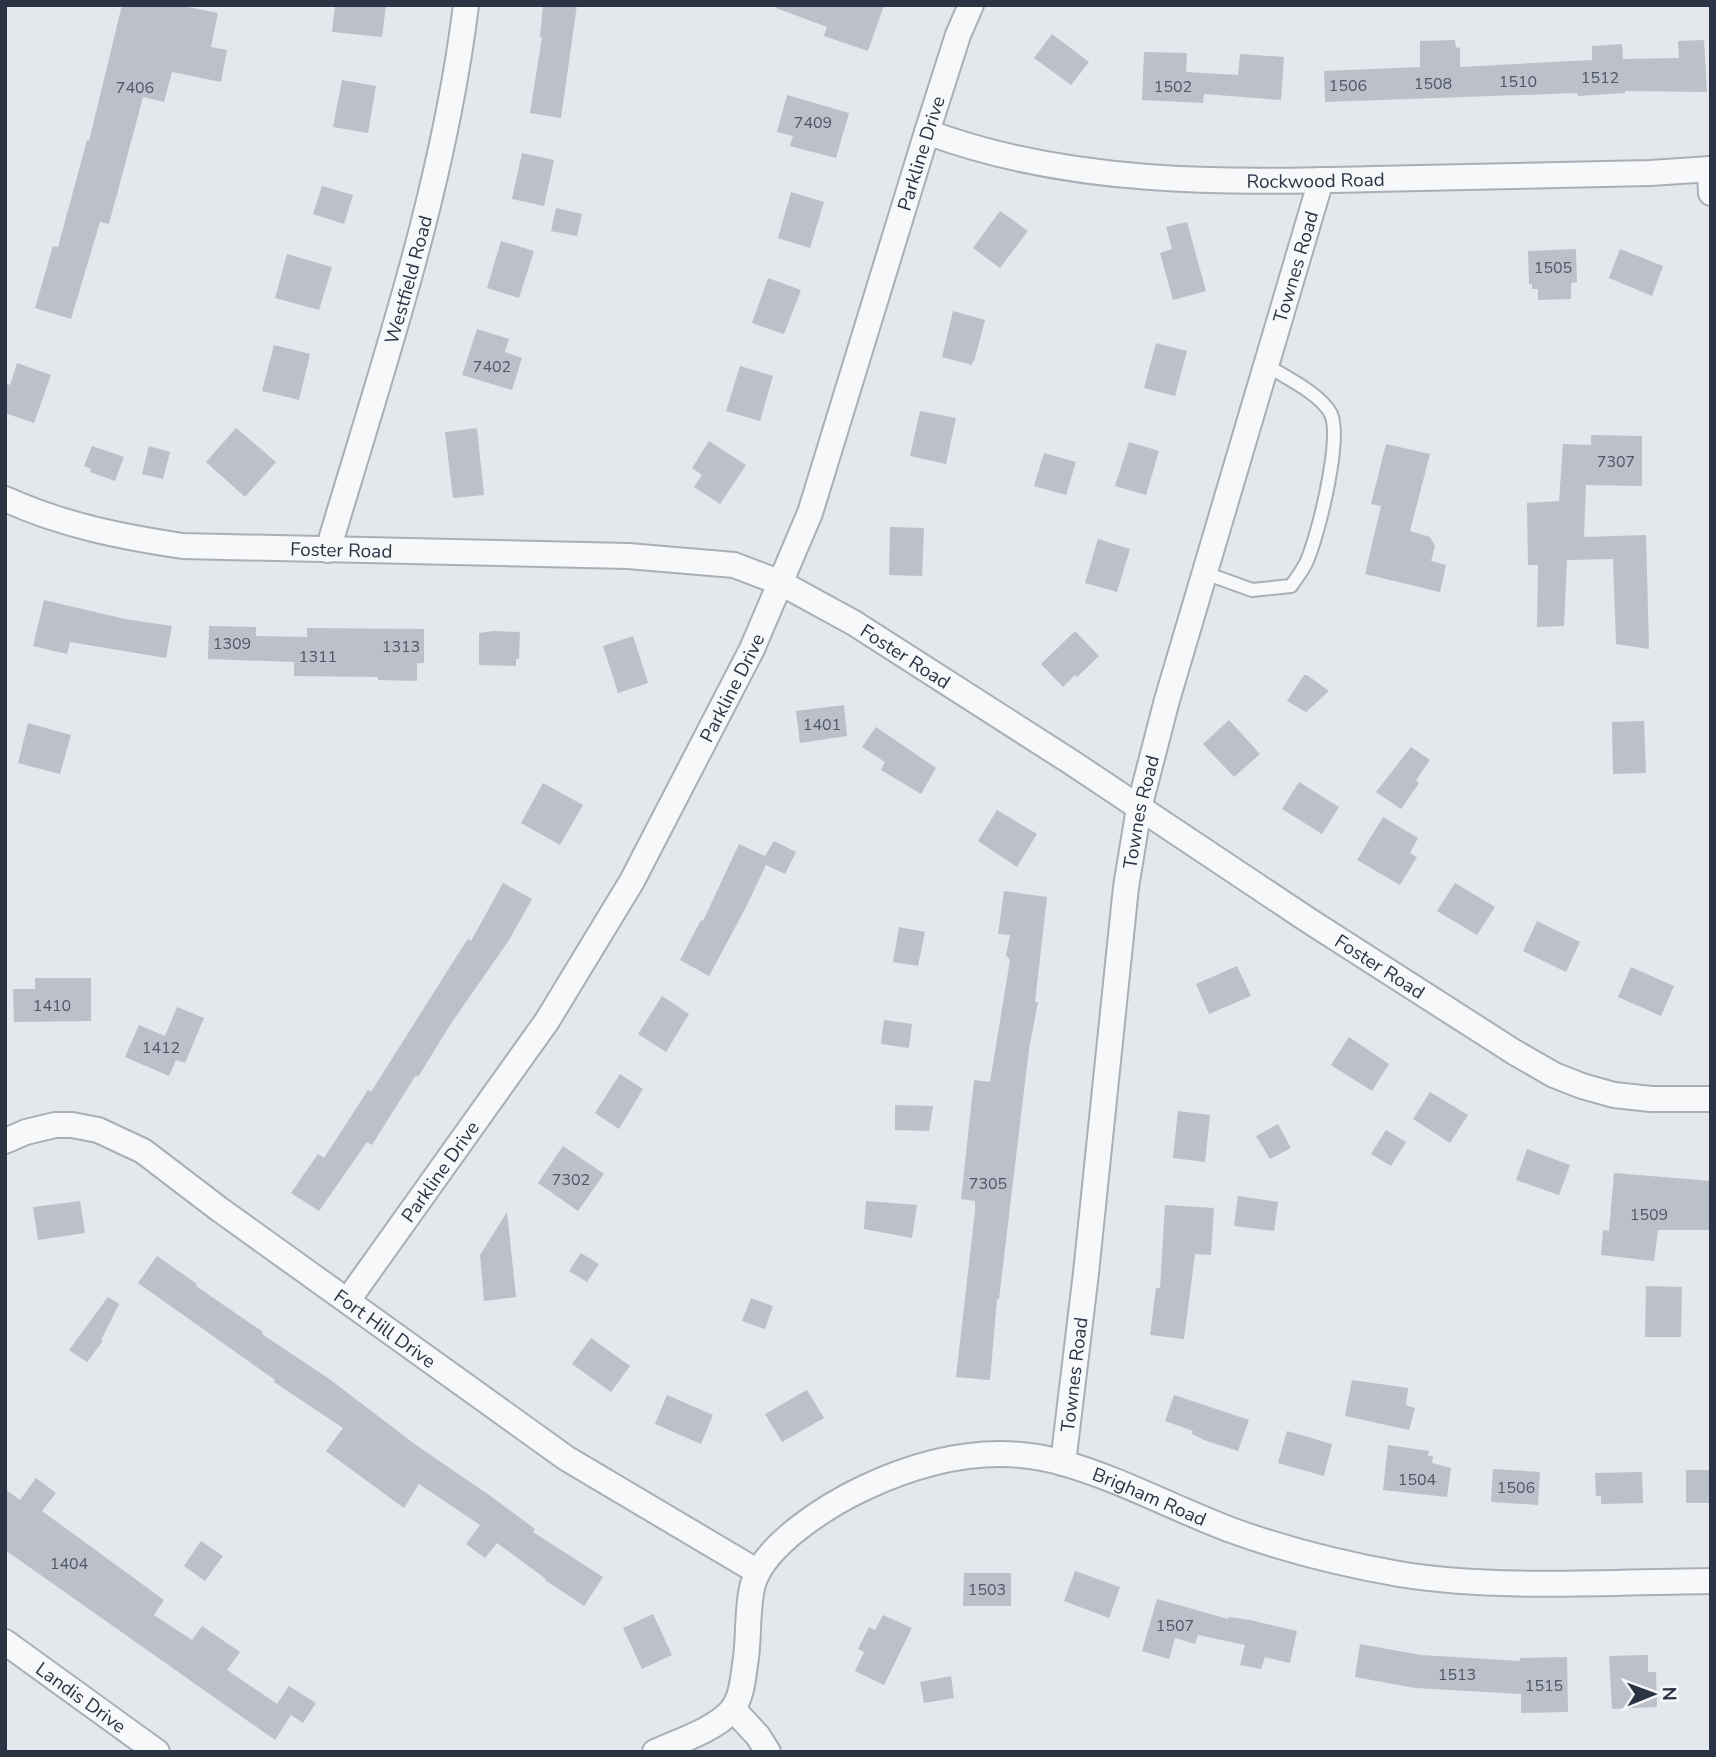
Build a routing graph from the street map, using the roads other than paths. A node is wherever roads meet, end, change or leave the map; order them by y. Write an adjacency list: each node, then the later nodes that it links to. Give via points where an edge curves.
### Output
1 (466, 5): 8 (street, Westfield Road, via 438,166)
2 (971, 5): 3 (street, Parkline Drive)
3 (927, 132): 5 (street, Rockwood Road, via 967,147 1092,172 1251,182); 10 (street, Parkline Drive, via 814,500)
4 (1710, 177): 5 (street, Rockwood Road, via 1650,173)
5 (1321, 180): 6 (street, Townes Road)
6 (1266, 365): 9 (street, Townes Road); 9 (lane, via 1313,394 1331,415 1334,459 1321,514 1306,563 1291,586 1252,590)
7 (5, 499): 8 (street, Foster Road, via 36,513 124,537 214,548)
8 (328, 550): 10 (street, Foster Road, via 628,556 734,565)
9 (1205, 573): 11 (street, Townes Road)
10 (781, 583): 11 (street, Foster Road, via 854,623); 14 (street, Parkline Drive, via 752,649 632,881 547,1021)
11 (1139, 808): 12 (street, Foster Road, via 1554,1075 1614,1095); 15 (street, Townes Road, via 1126,887)
12 (1711, 1099)
13 (5, 1141): 14 (street, Fort Hill Drive, via 55,1125 98,1130 121,1139)
14 (348, 1300): 16 (street, Fort Hill Drive, via 566,1458)
15 (1063, 1463): 16 (street, Brigham Road, via 1013,1454 971,1455 900,1472 826,1509 775,1547); 17 (street, Brigham Road, via 1301,1554 1398,1573 1505,1582)
16 (758, 1572): 19 (street, Brigham Road, via 752,1586 742,1688)
17 (1711, 1581)
18 (5, 1642): 20 (street, Landis Drive)
19 (733, 1709): 21 (street, via 721,1721); 22 (street)
20 (157, 1752)
21 (654, 1752)
22 (768, 1752)

